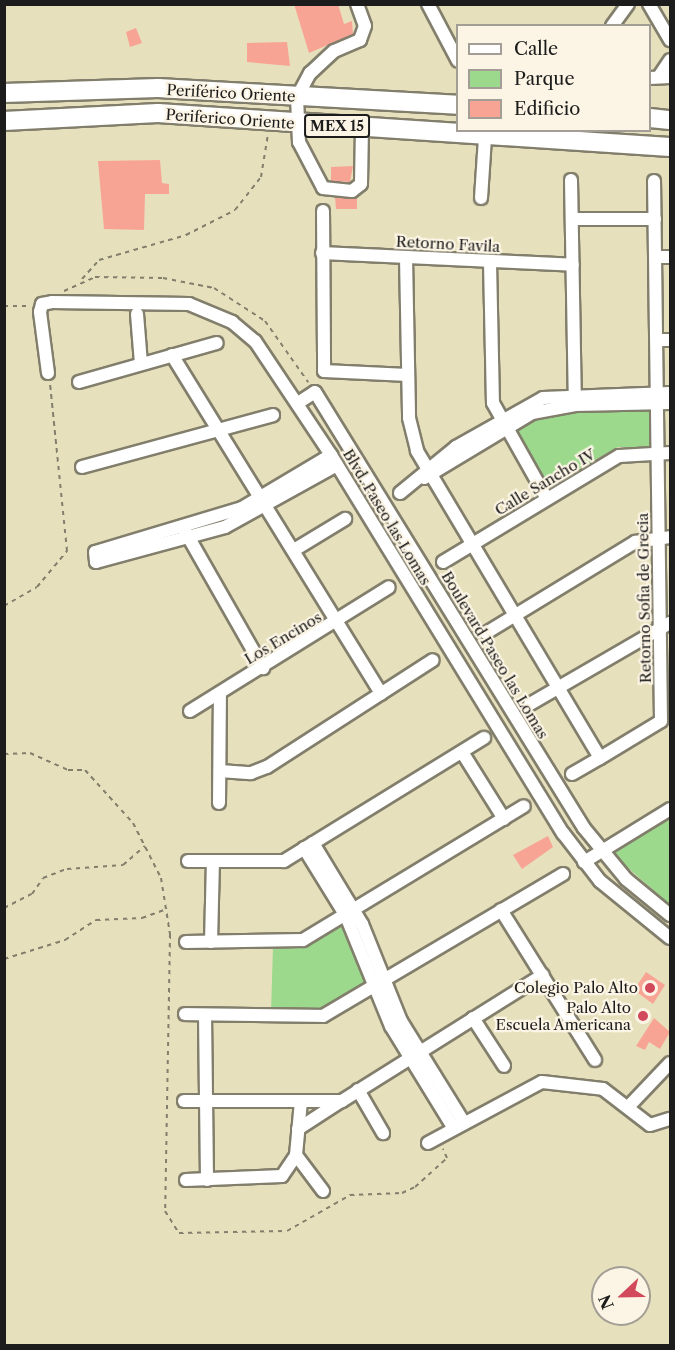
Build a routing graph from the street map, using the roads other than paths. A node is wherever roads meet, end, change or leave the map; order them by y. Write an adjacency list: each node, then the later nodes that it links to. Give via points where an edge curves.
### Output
1 (357, 4): 11 (street, via 365,26 360,40 334,51 310,73)
2 (428, 4): 7 (street)
3 (628, 4): 5 (street)
4 (649, 4): 6 (street)
5 (613, 24)
6 (670, 40)
7 (456, 57)
8 (670, 60): 9 (street)
9 (660, 77)
10 (4, 93): 11 (highway, Periférico Oriente / MEX 15, via 158,88)
11 (297, 97): 12 (highway, Periférico Oriente / MEX 15); 16 (street)
12 (456, 105)
13 (651, 118): 14 (highway)
14 (670, 120)
15 (4, 121): 16 (highway, Periferico Oriente / MEX 15, via 158,113)
16 (295, 123): 17 (highway, Periferico Oriente / MEX 15); 17 (street, via 323,188 352,191 362,184)
17 (362, 128): 18 (highway, Periferico Oriente / MEX 15)
18 (485, 136): 19 (highway, Periferico Oriente / MEX 15); 22 (street)
19 (670, 147)
20 (571, 180): 24 (street)
21 (654, 181): 25 (street, Retorno Sofia de Grecia)
22 (481, 198)
23 (323, 211): 26 (street)
24 (572, 219): 25 (street); 31 (street)
25 (655, 219): 29 (street, Retorno Sofia de Grecia)
26 (322, 253): 27 (street, Retorno Favila); 38 (street, via 324,371)
27 (406, 257): 30 (street, Retorno Favila); 38 (street)
28 (670, 257): 29 (street)
29 (656, 258): 33 (street, Retorno Sofia de Grecia)
30 (490, 262): 31 (street, Retorno Favila); 44 (street, via 493,403)
31 (573, 265): 41 (street)
32 (136, 314): 36 (street)
33 (664, 340): 40 (street, Retorno Sofia de Grecia)
34 (218, 343): 35 (street)
35 (172, 355): 36 (street); 45 (street)
36 (141, 364): 39 (street)
37 (48, 374): 42 (street, Blvd. Paseo las Lomas, via 42,304 161,301 211,311 255,341)
38 (408, 375): 49 (street, via 411,434)
39 (79, 382)
40 (665, 398): 41 (street); 46 (street, Retorno Sofia de Grecia)
41 (575, 399): 44 (street, via 543,398)
42 (298, 403): 47 (street, Blvd. Paseo las Lomas); 68 (street, Boulevard Paseo las Lomas, via 315,392)
43 (273, 414): 45 (street)
44 (502, 423): 49 (street); 51 (street)
45 (217, 429): 48 (street); 52 (street)
46 (665, 453): 51 (street, Calle Sancho IV, via 619,456); 55 (street, Retorno Sofia de Grecia)
47 (334, 460): 52 (street); 69 (street, Blvd. Paseo las Lomas)
48 (82, 466)
49 (426, 475): 50 (street); 57 (street)
50 (400, 493)
51 (547, 499): 57 (street, Calle Sancho IV)
52 (264, 502): 54 (street); 58 (street)
53 (345, 519): 58 (street)
54 (186, 533): 54 (street, via 95,552 96,562); 67 (street)
55 (657, 537): 56 (street); 61 (street, via 635,542); 64 (street, Retorno Sofia de Grecia)
56 (670, 537)
57 (471, 545): 59 (street, Calle Sancho IV); 61 (street)
58 (294, 550): 62 (street)
59 (443, 562)
60 (388, 586): 62 (street, Los Encinos)
61 (514, 616): 65 (street); 70 (street)
62 (338, 623): 67 (street, Los Encinos); 72 (street)
63 (670, 623): 64 (street)
64 (657, 626): 70 (street); 75 (street, Retorno Sofia de Grecia)
65 (486, 633)
66 (433, 660): 72 (street)
67 (263, 668): 71 (street, Los Encinos)
68 (491, 676): 69 (street); 86 (street, Boulevard Paseo las Lomas)
69 (472, 687): 89 (street, Blvd. Paseo las Lomas)
70 (557, 687): 73 (street); 78 (street)
71 (220, 694): 74 (street, Los Encinos); 79 (street)
72 (381, 694): 79 (street, via 259,771)
73 (530, 704)
74 (190, 711)
75 (666, 718): 78 (street, Retorno Sofia de Grecia)
76 (484, 738): 77 (street)
77 (462, 752): 84 (street); 85 (street)
78 (600, 758): 80 (street, Retorno Sofia de Grecia)
79 (220, 771): 81 (street)
80 (572, 774)
81 (219, 803)
82 (524, 806): 84 (street)
83 (670, 809): 86 (street)
84 (504, 819): 92 (street)
85 (308, 845): 88 (street, via 278,862); 92 (street)
86 (601, 852): 89 (street); 93 (street, Boulevard Paseo las Lomas)
87 (188, 861): 88 (street)
88 (213, 862): 96 (street)
89 (584, 862): 94 (street, Blvd. Paseo las Lomas, via 624,905)
90 (563, 874): 91 (street)
91 (501, 910): 97 (street); 98 (street)
92 (350, 914): 96 (street, via 295,942); 98 (street)
93 (670, 915)
94 (670, 938)
95 (186, 942): 96 (street)
96 (211, 942)
97 (543, 975): 101 (street); 103 (street)
98 (378, 985): 100 (street, via 323,1016); 102 (street)
99 (185, 1014): 100 (street)
100 (205, 1015): 108 (street)
101 (473, 1018): 102 (street); 105 (street)
102 (414, 1055): 106 (street); 113 (street)
103 (595, 1060)
104 (670, 1063): 111 (street)
105 (504, 1066)
106 (358, 1090): 110 (street); 115 (street)
107 (184, 1101): 108 (street)
108 (206, 1101): 109 (street); 119 (street)
109 (301, 1101): 110 (street); 114 (street)
110 (342, 1101): 114 (street)
111 (630, 1105): 112 (street, via 650,1125); 113 (street, via 594,1087 542,1082)
112 (670, 1119)
113 (458, 1124): 116 (street)
114 (298, 1129): 117 (street)
115 (383, 1133)
116 (428, 1143)
117 (296, 1155): 119 (street, via 291,1168 276,1178); 120 (street)
118 (186, 1180): 119 (street)
119 (207, 1180)
120 (323, 1191)

